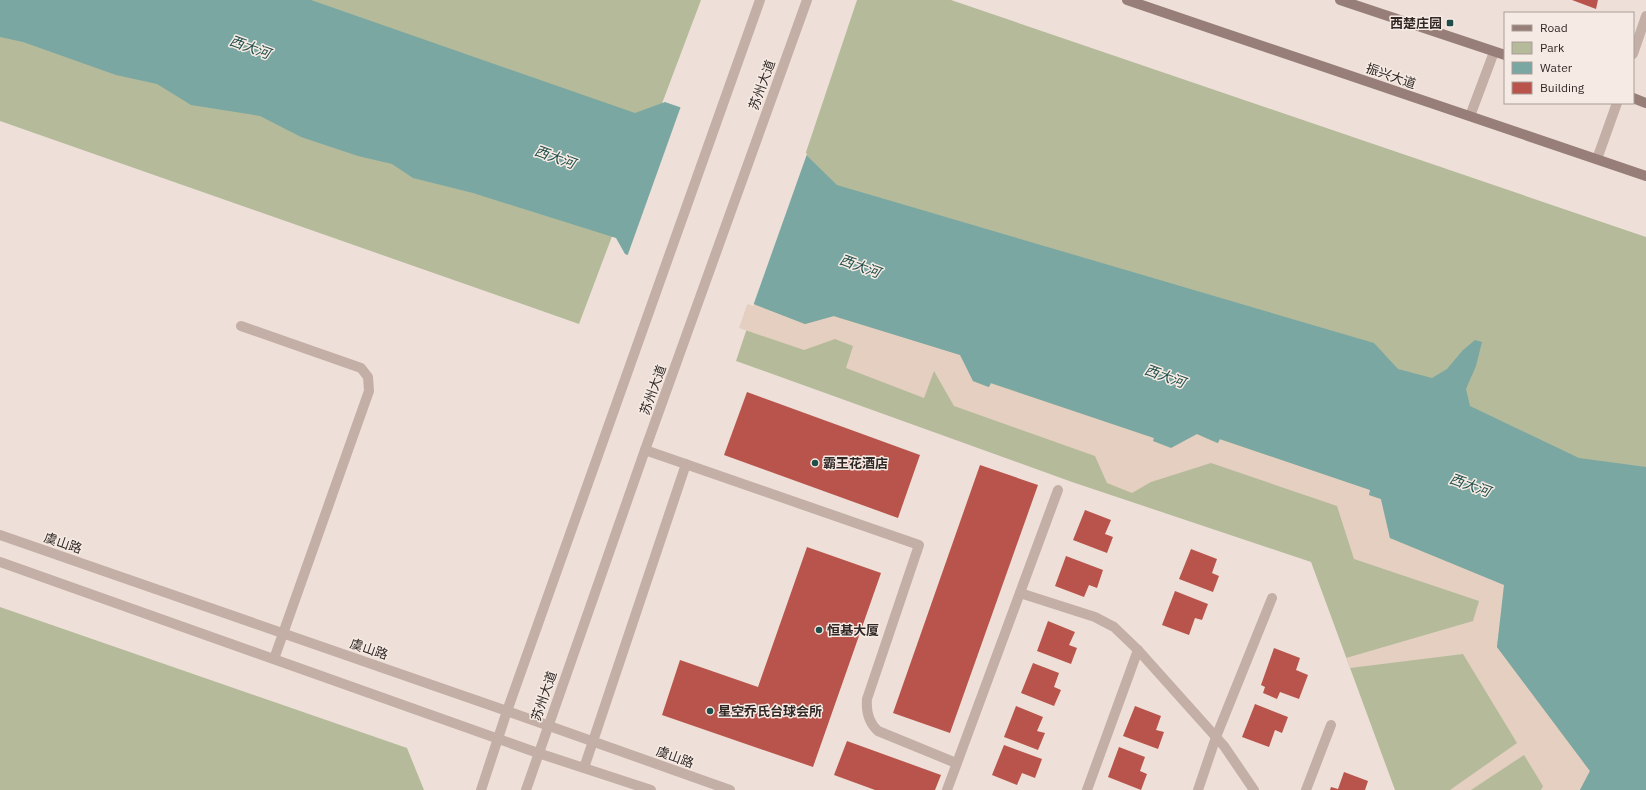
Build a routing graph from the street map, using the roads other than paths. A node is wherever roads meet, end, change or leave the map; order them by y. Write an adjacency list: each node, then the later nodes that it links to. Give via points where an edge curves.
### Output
1 (760, 0): 26 (street)
2 (807, 0): 16 (street, 苏州大道)
3 (1127, 0): 12 (main road, 振兴大道)
4 (1340, 0): 7 (main road)
5 (1646, 16): 6 (street)
6 (1634, 51)
7 (1494, 52): 8 (main road); 12 (street)
8 (1504, 55)
9 (1634, 98): 10 (main road)
10 (1646, 103)
11 (1617, 104): 13 (street)
12 (1470, 116): 13 (main road, 振兴大道)
13 (1597, 159): 14 (main road, 振兴大道)
14 (1646, 176)
15 (241, 326): 23 (street, via 361,368 368,377 369,390)
16 (645, 450): 17 (street); 27 (street, 苏州大道)
17 (686, 464): 31 (street); 33 (street, via 919,545 866,708 872,725 878,730)
18 (1058, 490): 21 (street)
19 (0, 534): 23 (street, 虞山路)
20 (0, 562): 25 (street)
21 (1020, 593): 24 (street, via 1096,617 1114,627); 33 (street)
22 (1272, 598): 29 (street)
23 (283, 633): 25 (street); 26 (street, 虞山路)
24 (1138, 650): 29 (street); 40 (street)
25 (274, 659): 30 (street)
26 (507, 710): 27 (street, 虞山路); 30 (street)
27 (548, 725): 31 (street, 虞山路); 32 (street, 苏州大道)
28 (1331, 725): 43 (street)
29 (1216, 737): 41 (street); 42 (street)
30 (498, 738): 32 (street); 35 (street)
31 (593, 742): 34 (street); 38 (street, 虞山路)
32 (538, 753): 34 (street); 36 (street, 苏州大道)
33 (956, 763): 39 (street)
34 (584, 768): 37 (street)
35 (481, 790)
36 (526, 790)
37 (651, 790)
38 (730, 790)
39 (947, 790)
40 (1087, 790)
41 (1198, 790)
42 (1254, 790)
43 (1306, 790)

